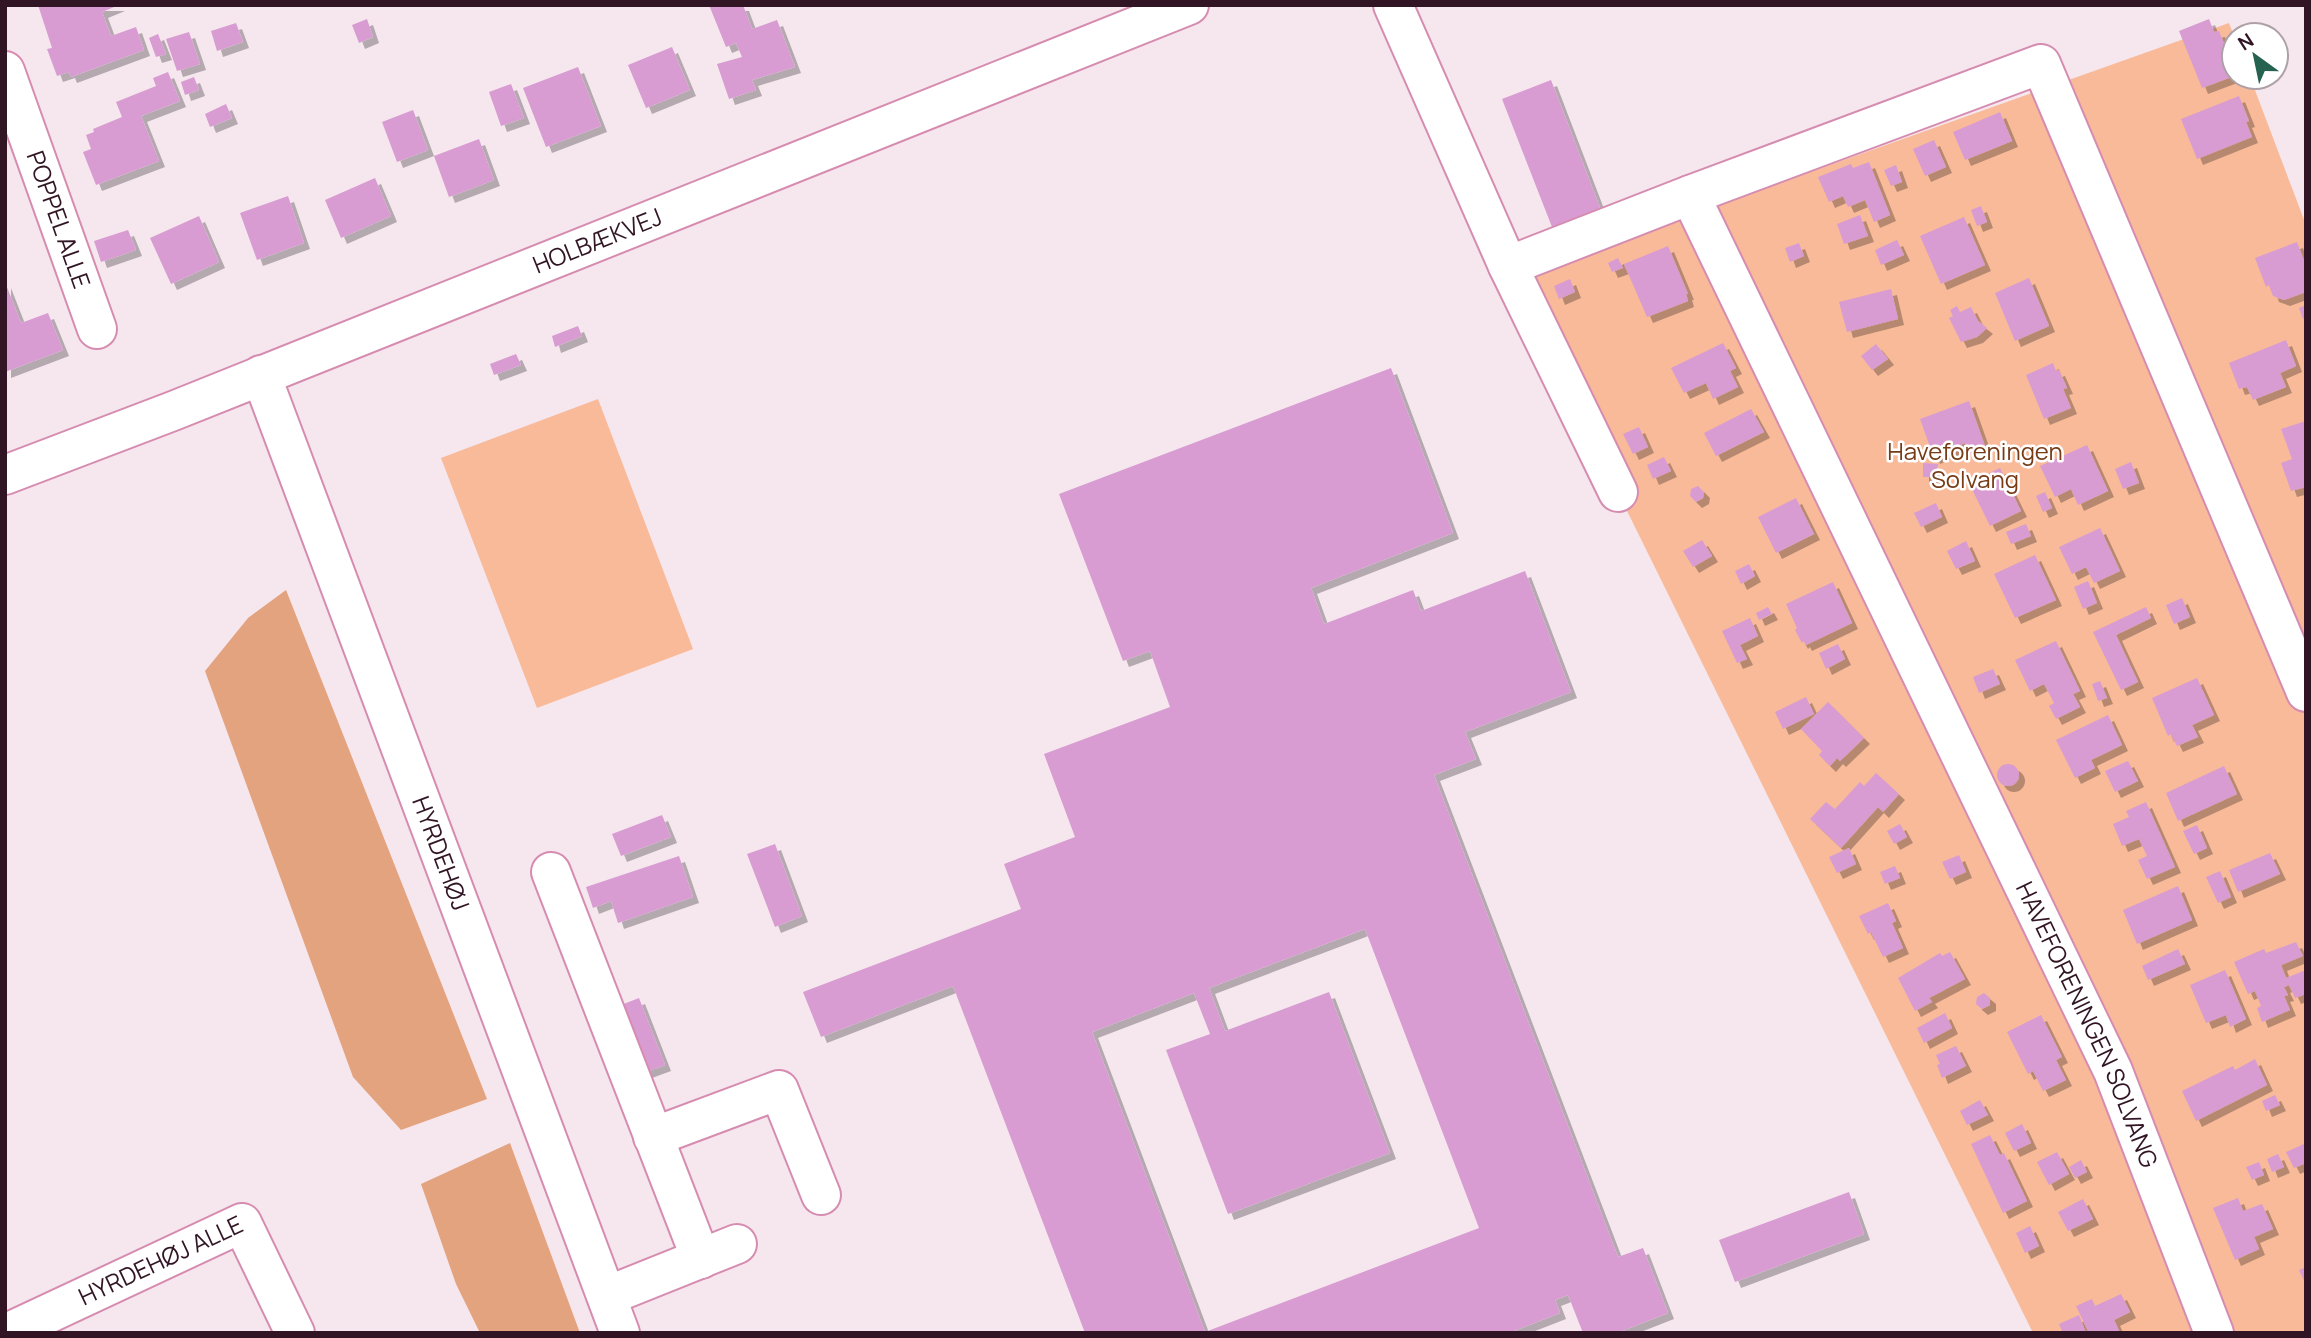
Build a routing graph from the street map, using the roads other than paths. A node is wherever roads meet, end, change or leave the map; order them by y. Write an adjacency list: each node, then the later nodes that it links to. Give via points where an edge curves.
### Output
1 (1189, 5): 7 (street, HOLBÆKVEJ)
2 (1393, 5): 5 (street)
3 (5, 71): 6 (street, POPPEL ALLE)
4 (1690, 195): 5 (street); 10 (street, via 2041,64); 20 (street, HAVEFORENINGEN SOLVANG, via 2113,1071)
5 (1508, 266): 9 (street)
6 (97, 329)
7 (261, 375): 8 (street, HOLBÆKVEJ); 16 (street, HYRDEHØJ)
8 (5, 475)
9 (1618, 492)
10 (2306, 692)
11 (551, 872): 12 (street)
12 (653, 1137): 13 (street, via 779,1090); 15 (street)
13 (821, 1195)
14 (737, 1244): 15 (street)
15 (701, 1259): 16 (street)
16 (607, 1296): 19 (street, HYRDEHØJ)
17 (7, 1333): 18 (street, HYRDEHØJ ALLE, via 242,1223)
18 (295, 1333)
19 (620, 1333)
20 (2214, 1333)

